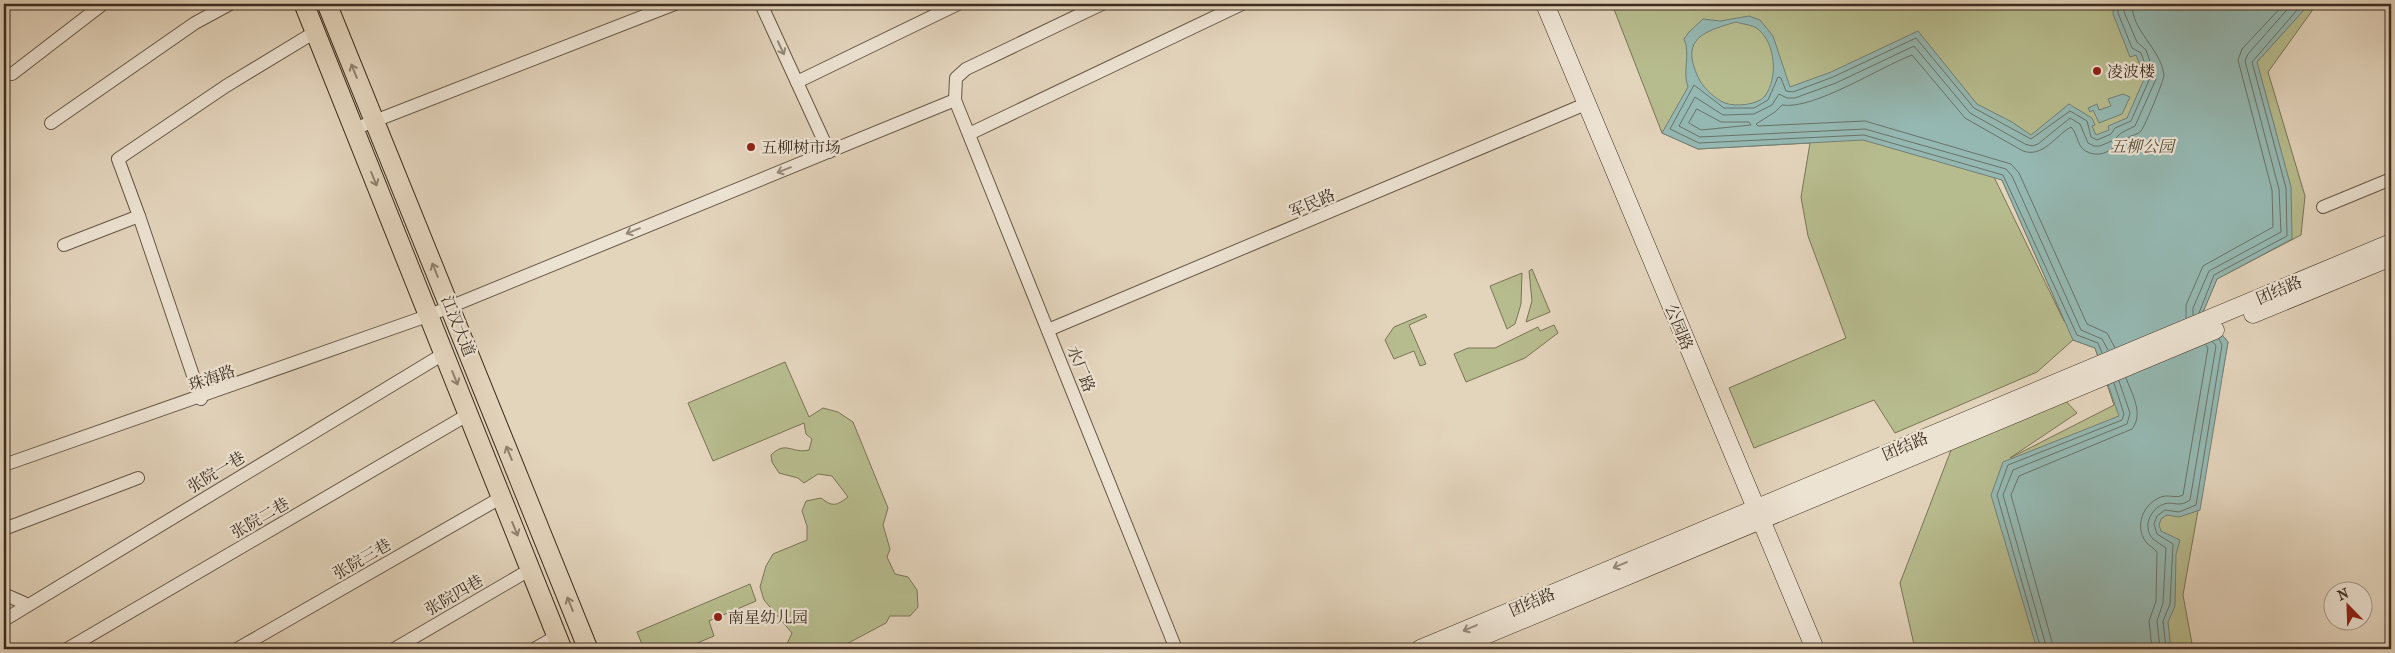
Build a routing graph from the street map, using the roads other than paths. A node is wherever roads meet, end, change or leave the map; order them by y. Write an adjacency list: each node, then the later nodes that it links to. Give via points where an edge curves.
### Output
1 (103, 4): 13 (street)
2 (230, 4): 20 (street, via 195,23)
3 (304, 4): 12 (main road, 江汉大道)
4 (327, 4): 15 (main road, 江汉大道, one-way to 4)
5 (675, 4): 19 (street)
6 (761, 4): 14 (street, one-way to 14)
7 (958, 4): 14 (street)
8 (1102, 4): 16 (street, via 966,69 956,78)
9 (1242, 4): 22 (street)
10 (1537, 4): 18 (main road)
11 (1545, 4): 18 (main road, 公园路)
12 (315, 32): 17 (main road, 江汉大道); 28 (street, via 226,86 118,159)
13 (12, 74)
14 (796, 82): 25 (street)
15 (362, 92): 17 (main road, via 357,104 348,105); 19 (main road, 江汉大道)
16 (956, 100): 22 (street, 水厂路); 25 (street, 珠海路)
17 (343, 101): 21 (main road, 江汉大道)
18 (1584, 104): 35 (street, 军民路); 43 (main road, 公园路)
19 (374, 121): 21 (street); 23 (main road, 江汉大道)
20 (51, 123)
21 (354, 129): 24 (main road, 江汉大道)
22 (969, 134): 35 (street, 水厂路)
23 (383, 145): 24 (main road, via 378,139 373,139 364,144); 32 (main road, 江汉大道, one-way to 23)
24 (364, 152): 34 (main road, 江汉大道, one-way to 34)
25 (829, 152): 32 (street, 珠海路, one-way to 32)
26 (2391, 179): 27 (street)
27 (2322, 208)
28 (139, 216): 30 (street); 37 (street)
29 (2391, 243): 33 (main road, 团结路)
30 (64, 245)
31 (2391, 256): 33 (main road, 团结路)
32 (450, 306): 34 (street, 珠海路); 56 (main road, 江汉大道, one-way to 32)
33 (2253, 308): 43 (main road, 团结路)
34 (431, 317): 36 (main road, 江汉大道); 37 (street, 珠海路)
35 (1048, 330): 57 (street, 水厂路)
36 (444, 351): 38 (main road, 江汉大道, one-way to 38); 47 (street, 张院一巷); 49 (street, 张院一巷)
37 (200, 397): 39 (street, 珠海路); 40 (street, 珠海路)
38 (470, 416): 42 (main road, 江汉大道); 51 (street, 张院二巷); 52 (street, 张院二巷)
39 (4, 465)
40 (4, 469)
41 (138, 478): 44 (street)
42 (502, 497): 45 (main road, 江汉大道, one-way to 45); 53 (street, 张院三巷)
43 (1754, 516): 58 (main road, 团结路, one-way to 58); 59 (main road, 团结路); 60 (main road); 61 (main road, 公园路)
44 (4, 529)
45 (531, 569): 50 (main road, 江汉大道); 54 (street, 张院四巷)
46 (4, 597): 47 (street)
47 (24, 603): 48 (street, 张院一巷)
48 (4, 615)
49 (4, 620)
50 (560, 642): 55 (street)
51 (67, 649)
52 (74, 649)
53 (237, 649)
54 (394, 649)
55 (534, 649)
56 (588, 649)
57 (1176, 649)
58 (1420, 649)
59 (1452, 649)
60 (1806, 649)
61 (1815, 649)

